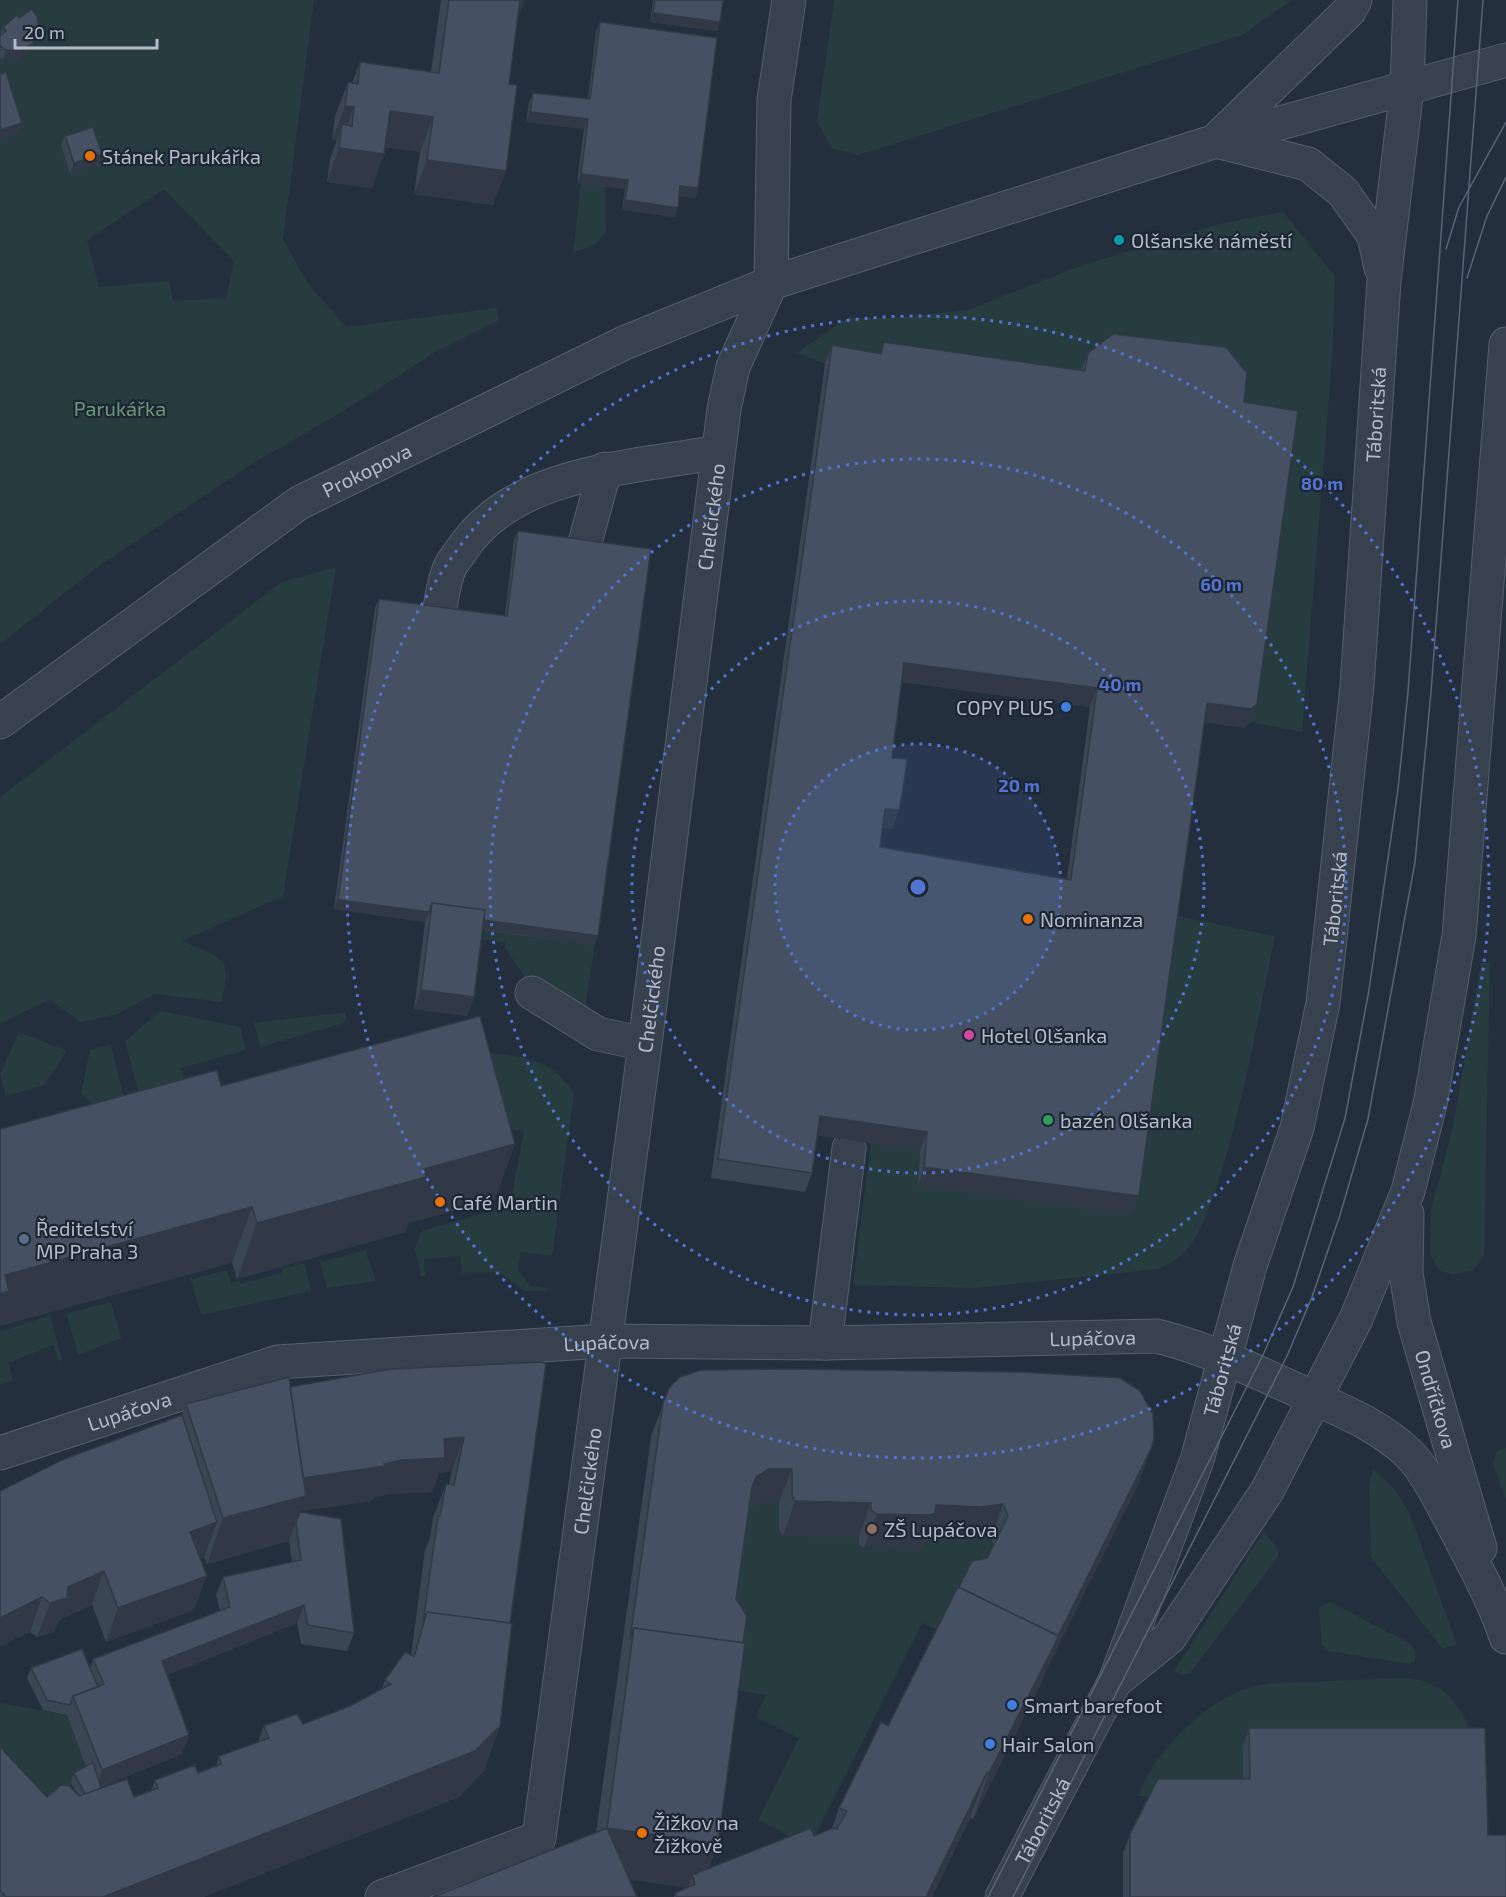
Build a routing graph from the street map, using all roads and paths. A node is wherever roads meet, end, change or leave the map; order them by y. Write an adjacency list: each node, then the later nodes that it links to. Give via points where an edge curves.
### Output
1 (789, 0): 8 (street, Chelčického, via 774,100)
2 (1355, 0): 6 (street, via 1349,11)
3 (1410, 0): 5 (street, Táboritská)
4 (1506, 60): 5 (street)
5 (1407, 88): 6 (street); 7 (street, Táboritská)
6 (1216, 141): 7 (street, via 1308,164 1343,192 1374,236); 8 (street)
7 (1384, 281): 21 (street, Táboritská, via 1357,686 1323,1004 1296,1128 1250,1266)
8 (771, 283): 10 (street, Chelčického, via 733,367); 14 (street, Prokopova, via 624,343 299,503)
9 (1506, 344): 18 (street, Táboritská, via 1459,936 1430,1104)
10 (718, 452): 11 (street); 16 (street, Chelčického)
11 (605, 469): 12 (street); 13 (street, via 520,498 473,533 450,567)
12 (584, 550)
13 (438, 617)
14 (0, 722)
15 (532, 993): 16 (street, via 598,1034)
16 (645, 1044): 19 (street, Chelčického)
17 (849, 1148): 20 (street)
18 (1408, 1191): 22 (street, Táboritská, via 1356,1318); 24 (street, Ondříčkova, via 1406,1273 1414,1322)
19 (604, 1341): 20 (street, Lupáčova); 23 (street, Lupáčova, via 278,1362); 27 (street, Chelčického, via 539,1838)
20 (825, 1343): 21 (street, Lupáčova, via 1157,1336)
21 (1226, 1359): 22 (street, Lupáčova); 26 (street, Táboritská, via 1197,1460)
22 (1315, 1398): 24 (street, Ondříčkova, via 1368,1424 1409,1454 1430,1482); 26 (street, Táboritská, via 1260,1503 1169,1638)
23 (0, 1453)
24 (1494, 1602): 25 (street, Ondříčkova)
25 (1506, 1637)
26 (1116, 1681): 28 (street, Táboritská)
27 (382, 1897)
28 (1002, 1897)

